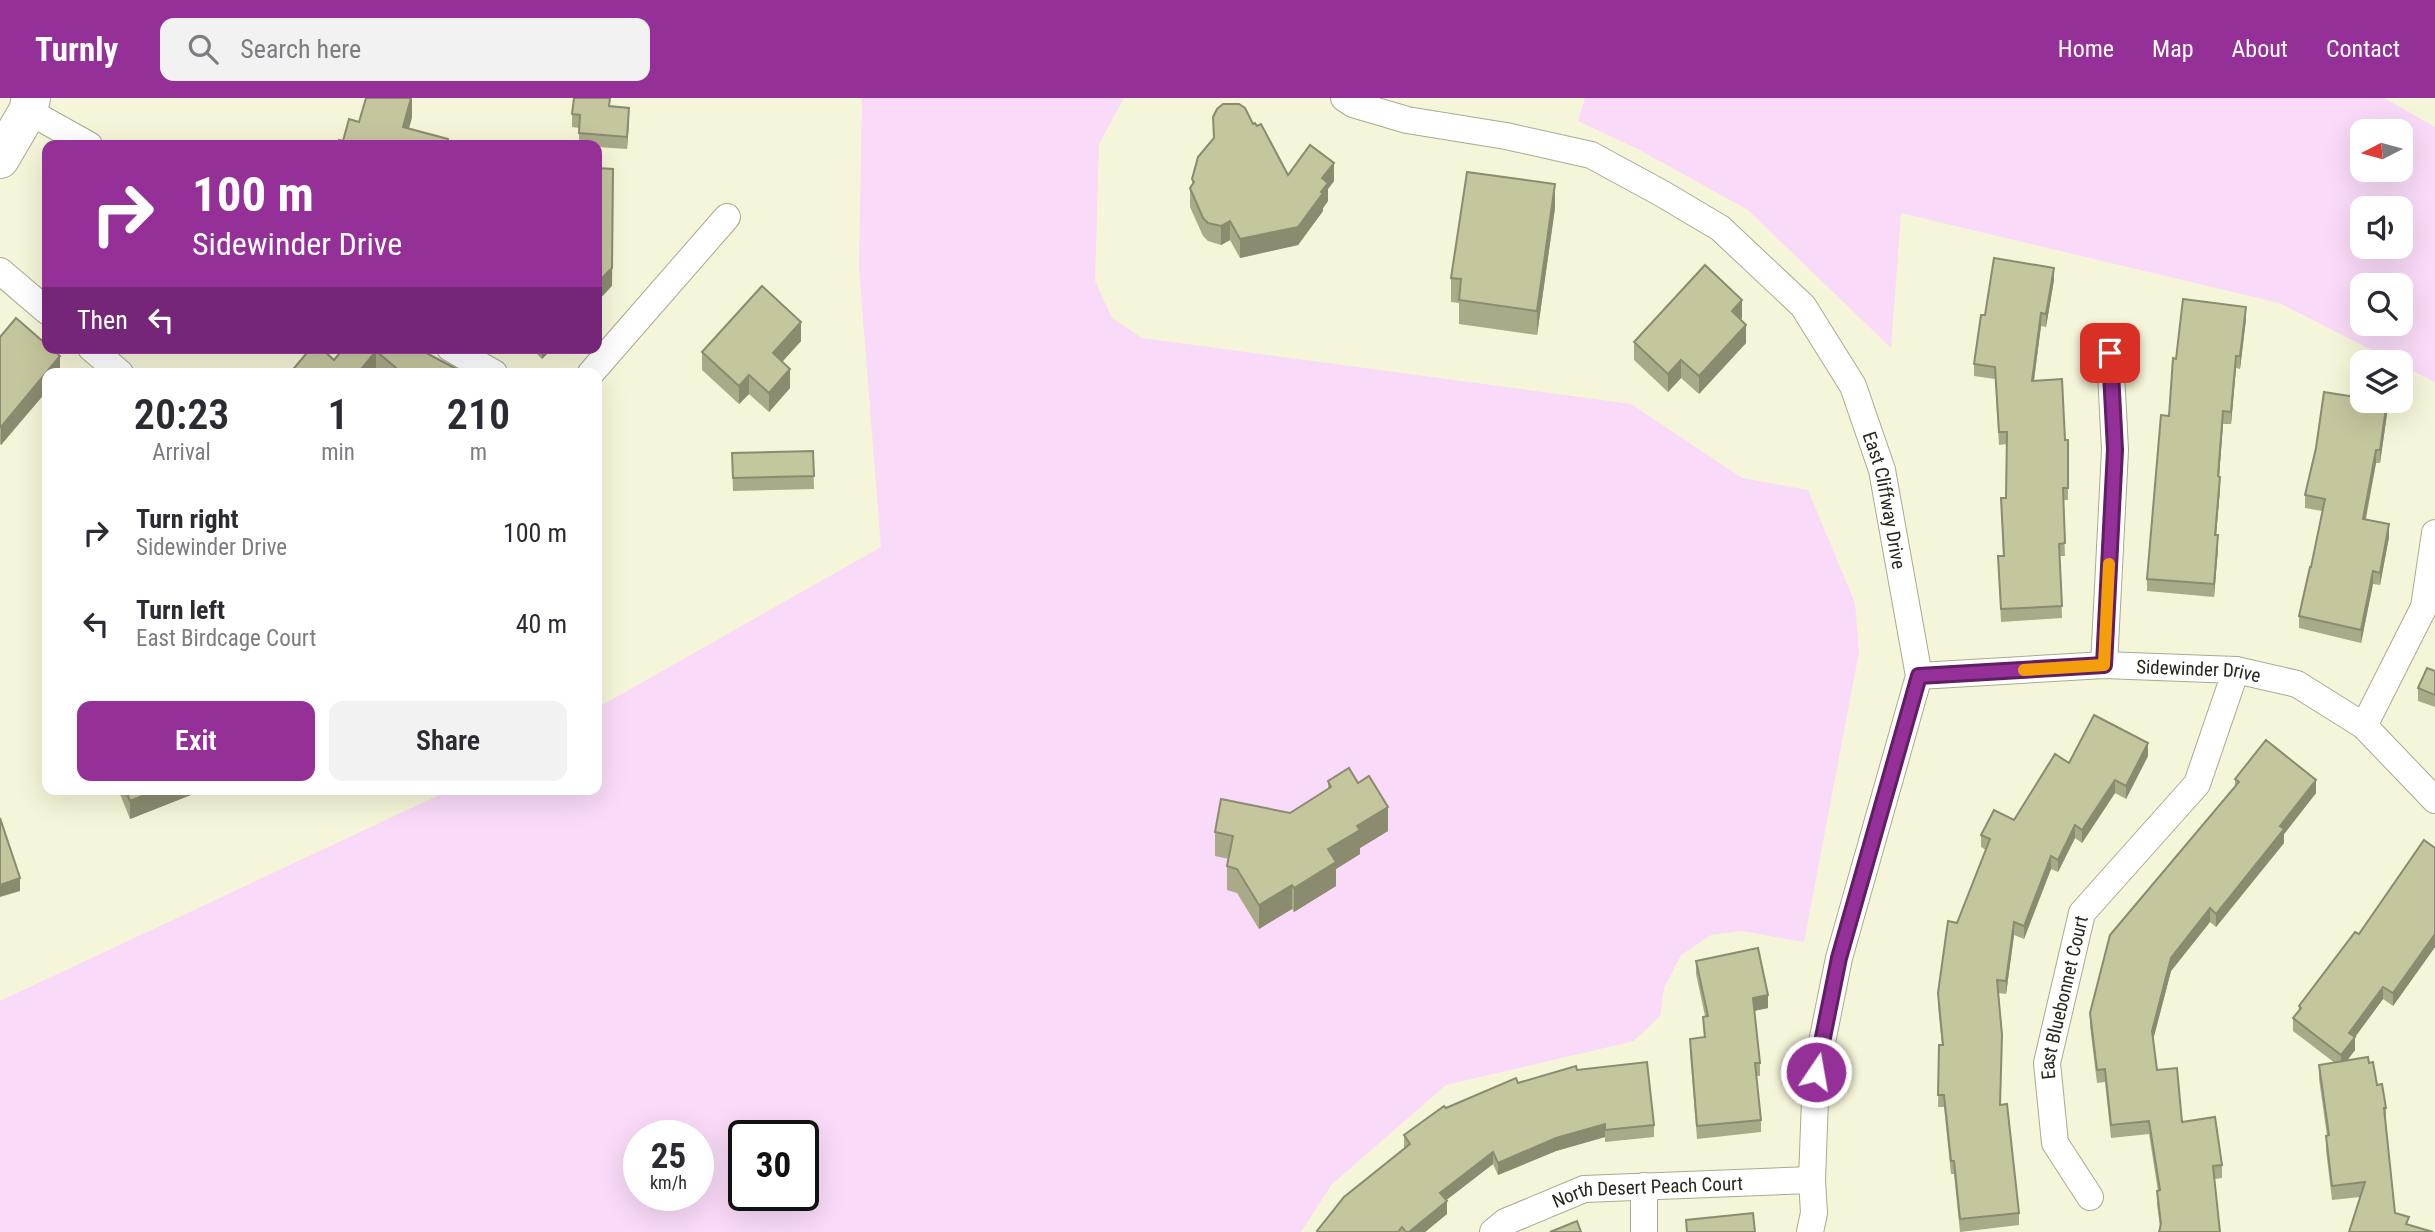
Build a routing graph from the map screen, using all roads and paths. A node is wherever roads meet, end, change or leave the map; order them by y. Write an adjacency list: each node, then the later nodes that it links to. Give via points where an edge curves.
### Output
1 (1344, 98): 17 (street, East Cliffway Drive, via 1407,120 1591,155 1720,228 1803,306 1853,386 1882,470)
2 (29, 104): 3 (street); 4 (street)
3 (82, 140)
4 (0, 159)
5 (727, 217): 13 (street)
6 (0, 271): 7 (street)
7 (42, 307)
8 (2110, 353): 15 (street, via 2115,450)
9 (99, 354): 11 (street)
10 (461, 354): 12 (street)
11 (114, 368)
12 (485, 368)
13 (595, 368)
14 (2435, 533): 18 (street, via 2424,607)
15 (2104, 665): 16 (street, Sidewinder Drive); 17 (street, Sidewinder Drive)
16 (2236, 670): 18 (street, Sidewinder Drive, via 2297,684); 22 (street, East Bluebonnet Court, via 2197,785 2082,914 2047,1063 2055,1143)
17 (1919, 676): 20 (street, East Cliffway Drive, via 1839,958 1816,1072)
18 (2364, 726): 19 (street, Sidewinder Drive)
19 (2435, 800)
20 (1812, 1180): 21 (street, North Desert Peach Court); 23 (street, East Cliffway Drive)
21 (1644, 1186): 24 (street, North Desert Peach Court, via 1584,1189 1505,1222); 25 (street)
22 (2090, 1197)
23 (1816, 1226)
24 (1493, 1232)
25 (1644, 1232)

